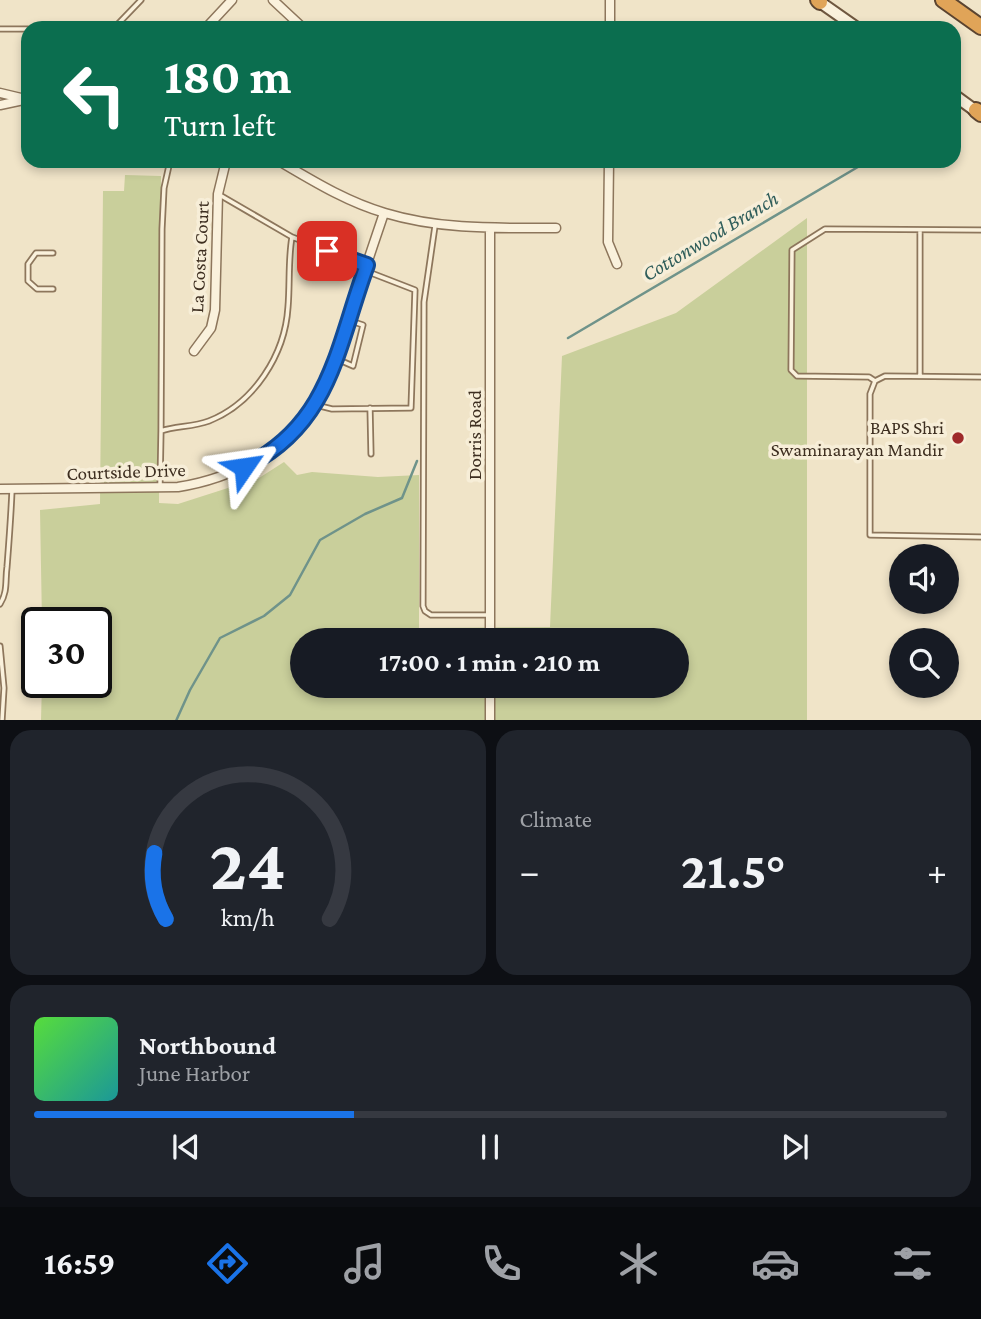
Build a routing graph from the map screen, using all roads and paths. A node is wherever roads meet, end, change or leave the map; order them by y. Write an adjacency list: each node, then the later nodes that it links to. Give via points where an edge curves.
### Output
1 (141, 0): 7 (lane)
2 (232, 0): 8 (street)
3 (273, 0): 9 (street)
4 (610, 0): 10 (street)
5 (943, 0): 12 (highway)
6 (818, 1): 11 (main road)
7 (121, 21)
8 (212, 21)
9 (296, 21)
10 (610, 21)
11 (847, 21)
12 (981, 27)
13 (0, 29): 14 (lane)
14 (21, 29)
15 (0, 93): 16 (street)
16 (21, 98)
17 (21, 100): 19 (street)
18 (961, 100): 20 (main road)
19 (0, 105)
20 (979, 113)
21 (168, 168): 45 (lane, via 162,229)
22 (224, 168): 25 (street, La Costa Court)
23 (291, 168): 26 (street, via 324,188)
24 (609, 168): 34 (street, via 608,242)
25 (218, 194): 32 (lane); 38 (street, La Costa Court, via 215,310 211,328)
26 (384, 213): 27 (street); 35 (street, Courtside Drive)
27 (435, 224): 29 (street); 52 (lane, via 424,302 423,606 431,615)
28 (556, 228): 29 (street)
29 (490, 229): 52 (street, Dorris Road)
30 (920, 230): 31 (lane); 40 (lane); 42 (lane, via 825,229 792,250 791,370 797,376 869,377)
31 (981, 230)
32 (292, 237): 35 (lane); 45 (lane, via 285,331 269,369 223,413 195,425)
33 (53, 253): 36 (lane, via 36,253 28,264 28,281 37,289)
34 (617, 264)
35 (366, 268): 37 (street, Courtside Drive); 44 (lane, via 415,290 411,408)
36 (53, 289)
37 (349, 321): 39 (street, Courtside Drive); 39 (lane, via 363,324 354,366)
38 (194, 351)
39 (337, 358): 43 (street, Courtside Drive)
40 (920, 376): 41 (lane); 42 (lane, via 885,376)
41 (981, 377)
42 (875, 381): 50 (lane, via 870,394 870,535)
43 (314, 405): 44 (lane); 47 (street, Courtside Drive, via 285,440 258,460 202,484)
44 (370, 408): 46 (lane)
45 (161, 431): 47 (lane)
46 (370, 454)
47 (160, 488): 49 (street, Courtside Drive)
48 (0, 489): 49 (street, Courtside Drive)
49 (12, 490): 51 (lane, via 6,594)
50 (981, 537)
51 (0, 604)
52 (490, 615): 53 (street, Dorris Road)
53 (490, 628)
54 (0, 646): 55 (lane)
55 (0, 663): 57 (lane)
56 (490, 698): 58 (street)
57 (2, 720)
58 (490, 720)

